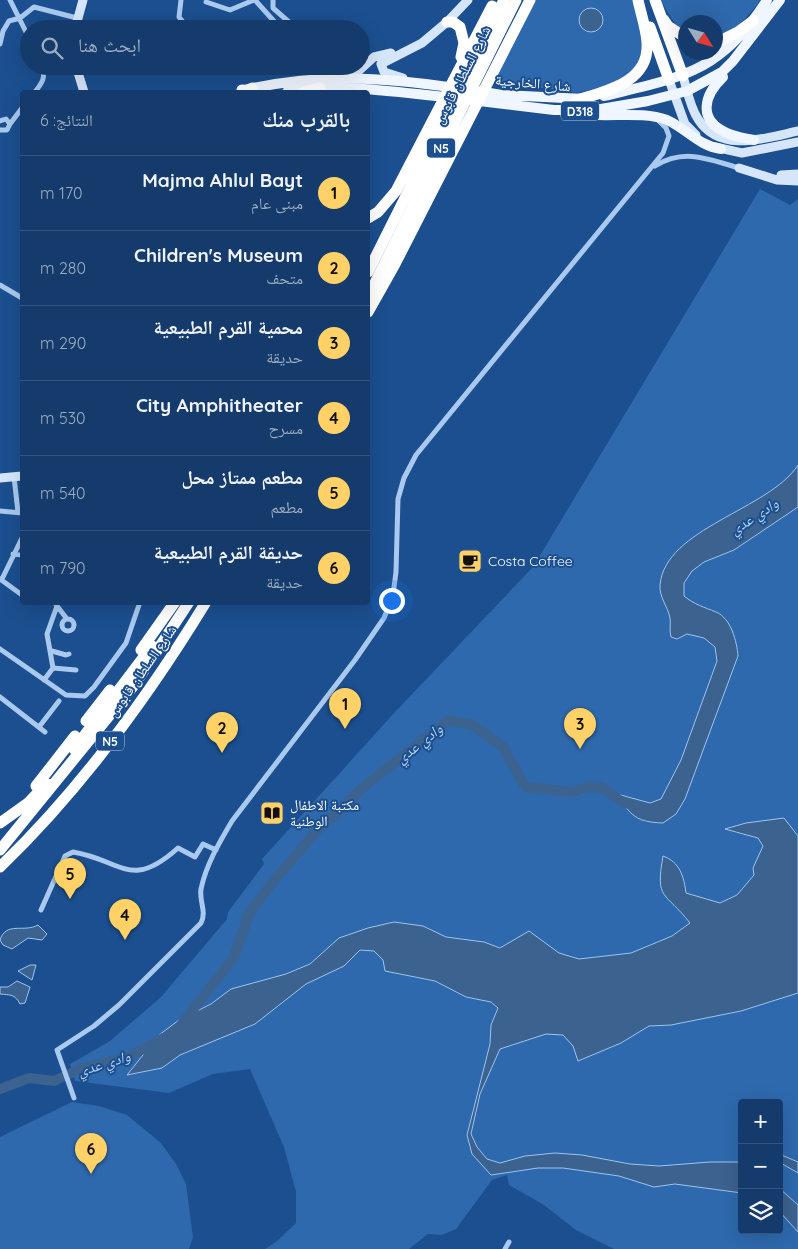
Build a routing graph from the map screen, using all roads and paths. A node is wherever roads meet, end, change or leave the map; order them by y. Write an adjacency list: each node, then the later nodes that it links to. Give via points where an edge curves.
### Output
1 (10, 0): 17 (street)
2 (84, 0): 18 (main road)
3 (181, 0): 19 (street)
4 (254, 0): 15 (street, via 230,10); 20 (street)
5 (273, 0): 21 (street, via 273,8)
6 (468, 0): 16 (main road)
7 (496, 0): 48 (highway)
8 (504, 0): 67 (highway, شارع السلطان قابوس / N5)
9 (516, 0): 69 (highway, شارع السلطان قابوس / N5)
10 (530, 0): 71 (highway)
11 (639, 0): 36 (highway); 49 (highway, via 647,42 645,60 630,81)
12 (655, 0): 25 (highway, via 668,26); 34 (highway)
13 (767, 0): 22 (main road, شارع الخارجية / D318)
14 (780, 0): 28 (main road, شارع الخارجية / D318)
15 (206, 2)
16 (462, 4): 23 (main road); 24 (highway, via 458,21); 29 (main road, via 414,43)
17 (20, 18): 18 (street, via 34,7); 27 (street, via 13,18 6,24)
18 (77, 18)
19 (181, 20)
20 (273, 20)
21 (287, 20)
22 (753, 20): 26 (highway); 34 (main road, شارع الخارجية / D318, via 716,58)
23 (447, 22): 24 (highway); 31 (main road, via 422,43 384,61)
24 (460, 27): 48 (highway, via 463,54)
25 (678, 33)
26 (723, 40)
27 (0, 44)
28 (746, 47): 46 (main road, شارع الخارجية / D318, via 722,72); 57 (main road, via 731,70 710,90 706,102 716,127)
29 (370, 60)
30 (370, 65): 31 (street)
31 (380, 67): 37 (main road, via 387,74)
32 (44, 75): 39 (street)
33 (79, 75): 40 (main road)
34 (682, 76): 36 (main road, شارع الخارجية / D318); 46 (main road)
35 (352, 77): 37 (main road, شارع الخارجية / D318); 41 (main road, شارع الخارجية / D318, via 302,80)
36 (669, 80): 47 (main road); 49 (main road, شارع الخارجية / D318)
37 (430, 85): 49 (main road, شارع الخارجية / D318, via 502,95)
38 (320, 88): 42 (main road, شارع الخارجية / D318); 43 (highway); 44 (main road, شارع الخارجية / D318)
39 (36, 90)
40 (83, 90)
41 (250, 90)
42 (304, 90)
43 (312, 90)
44 (369, 90)
45 (370, 90): 48 (main road, شارع الخارجية / D318)
46 (687, 91): 47 (main road, شارع الخارجية / D318); 57 (main road, via 698,120 713,134 730,140)
47 (674, 95): 51 (main road, شارع الخارجية / D318, via 616,108); 61 (main road, via 685,124)
48 (439, 98): 51 (main road, شارع الخارجية / D318); 66 (highway, via 396,191)
49 (577, 100)
50 (20, 111): 54 (street)
51 (571, 111): 52 (main road, via 590,115)
52 (641, 116): 61 (main road, via 667,120 704,145); 63 (street, via 663,124 670,136 664,153)
53 (0, 121): 54 (street, via 6,119)
54 (10, 124): 55 (street, via 7,130)
55 (0, 130)
56 (798, 131): 57 (main road)
57 (754, 140)
58 (798, 142): 60 (main road)
59 (798, 146): 60 (main road)
60 (770, 148): 61 (main road, via 742,153)
61 (721, 150)
62 (739, 168): 63 (street, via 685,155 673,156); 64 (main road, via 779,175); 65 (main road, via 777,180)
63 (650, 169): 103 (street, via 416,455 398,499 396,572 393,595 384,618 356,660 232,821)
64 (798, 174)
65 (798, 181)
66 (370, 217)
67 (370, 268)
68 (0, 285): 70 (street)
69 (370, 293)
70 (20, 297)
71 (370, 308)
72 (18, 476): 73 (main road); 75 (street)
73 (0, 478)
74 (0, 511): 75 (street)
75 (20, 513)
76 (20, 542): 77 (street)
77 (13, 554): 78 (street); 79 (street)
78 (20, 555)
79 (1, 579): 80 (street)
80 (20, 594)
81 (55, 605): 90 (street, via 47,634)
82 (56, 605): 88 (street)
83 (139, 605): 94 (street, via 126,643 89,694 66,695)
84 (173, 605): 99 (highway, via 45,776 27,796)
85 (182, 605): 100 (highway, via 46,785)
86 (187, 605): 102 (highway, شارع السلطان قابوس / N5, via 129,691)
87 (204, 605): 101 (highway, شارع السلطان قابوس / N5, via 154,684 73,788)
88 (67, 619)
89 (0, 649): 94 (street)
90 (52, 651): 91 (street); 92 (street)
91 (68, 654)
92 (53, 668): 93 (street); 94 (street)
93 (76, 670)
94 (44, 680)
95 (0, 697): 97 (street)
96 (59, 701): 97 (street)
97 (39, 727): 98 (street)
98 (45, 732)
99 (0, 817)
100 (0, 823)
101 (20, 848): 104 (highway, شارع السلطان قابوس / N5); 105 (highway)
102 (0, 850)
103 (216, 850): 106 (street, via 203,844 195,857 178,848 151,867 130,871 73,852 65,856); 107 (street, via 200,896 205,911 201,923 119,1005 58,1050)
104 (0, 867)
105 (0, 871)
106 (41, 910)
107 (74, 1098)
108 (509, 1242): 109 (street)
109 (505, 1249)

